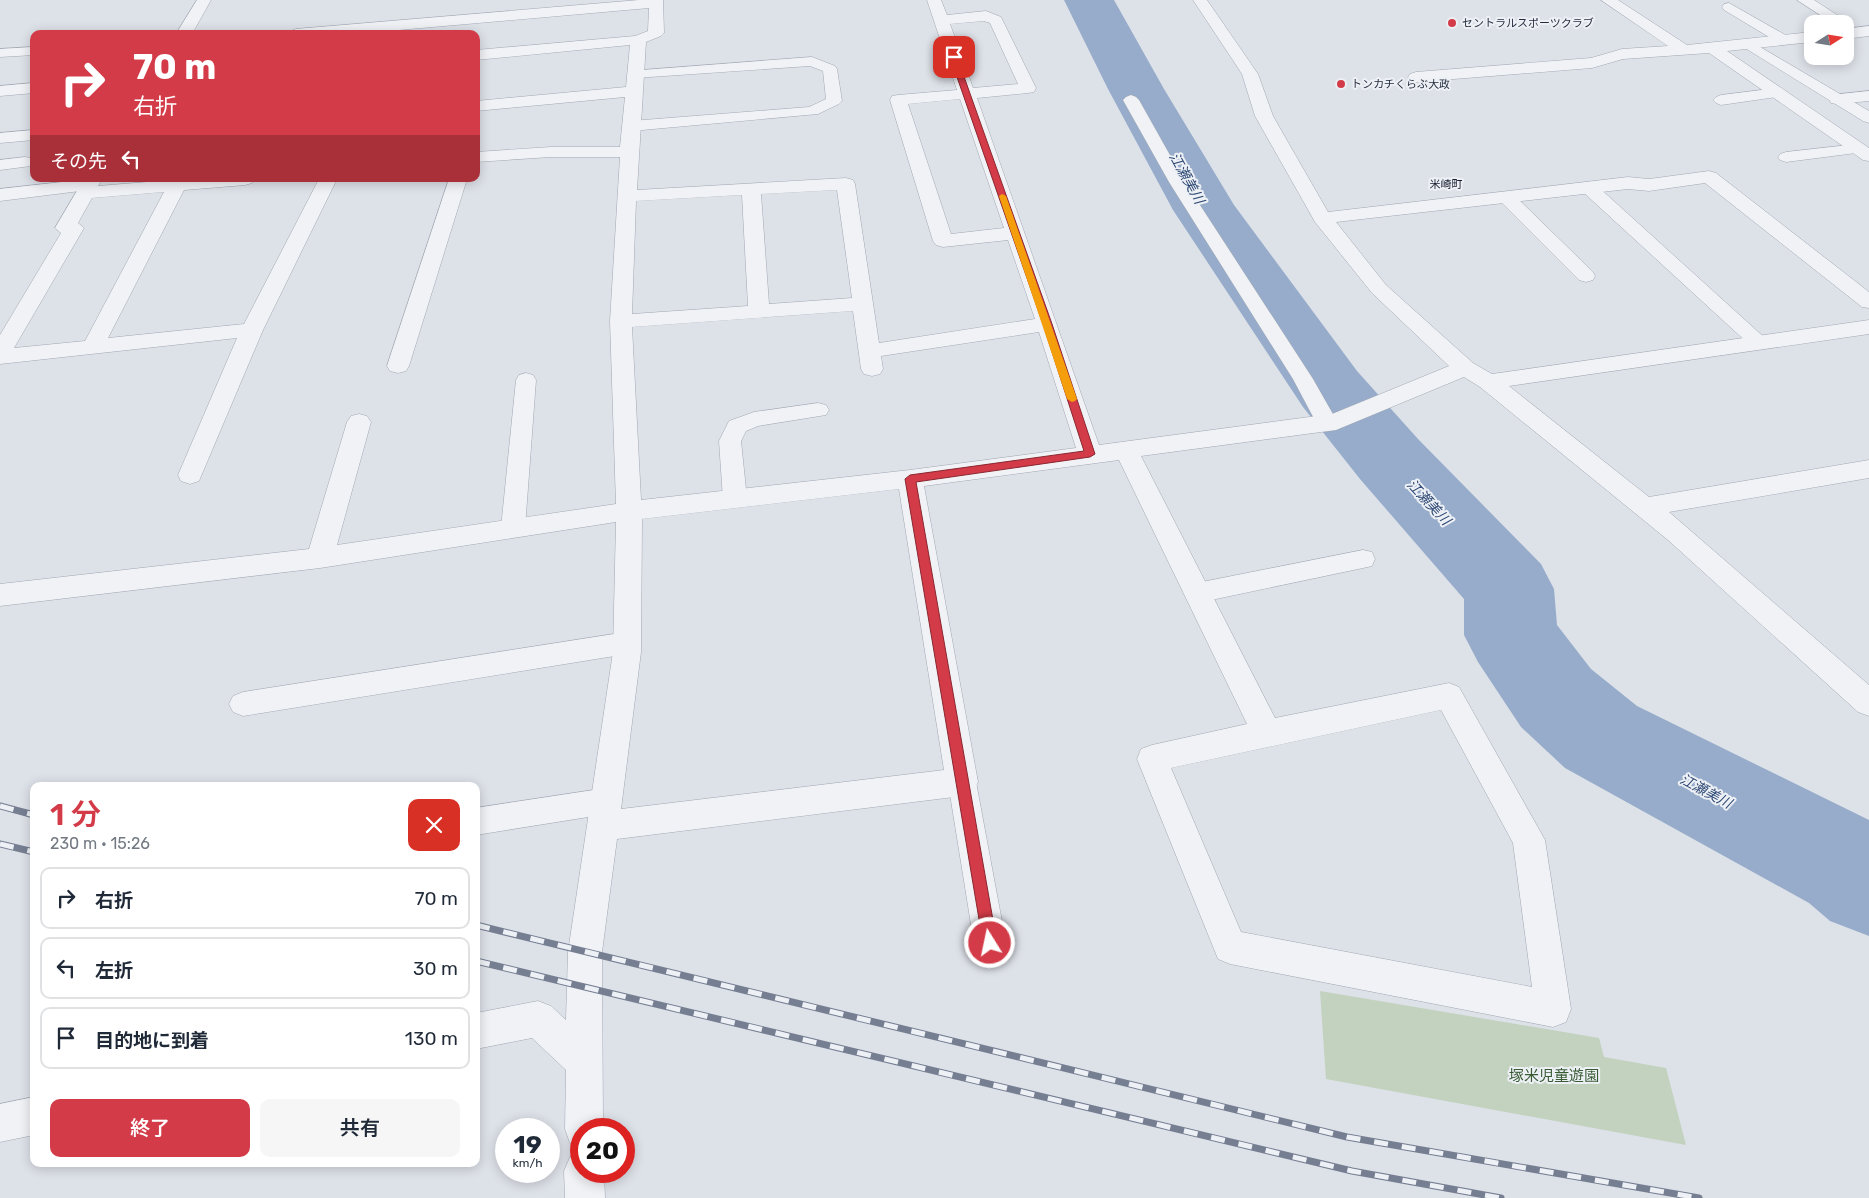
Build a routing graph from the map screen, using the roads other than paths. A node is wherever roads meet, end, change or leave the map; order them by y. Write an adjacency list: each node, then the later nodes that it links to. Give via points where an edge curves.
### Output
1 (204, 0): 10 (street)
2 (934, 0): 9 (street)
3 (1200, 0): 52 (street, via 1250,74 1264,116)
4 (1608, 0): 17 (street)
5 (1804, 0): 8 (lane)
6 (656, 2): 11 (street); 13 (street, via 656,33)
7 (1729, 7): 14 (lane)
8 (1829, 15)
9 (940, 20): 25 (street); 25 (street, via 986,16 996,20 1028,88)
10 (186, 30)
11 (341, 30)
12 (1804, 38): 14 (street)
13 (638, 40): 20 (street); 22 (street)
14 (1784, 40): 15 (street)
15 (1750, 45): 16 (street); 28 (lane)
16 (1712, 48): 17 (street); 26 (street)
17 (1684, 50): 21 (street, via 1622,54 1592,63)
18 (30, 51): 19 (lane)
19 (0, 53)
20 (480, 55)
21 (1416, 77)
22 (634, 83): 31 (street); 33 (street); 33 (lane, via 812,60 830,69 834,101 812,111)
23 (30, 88): 24 (street)
24 (0, 91)
25 (967, 94): 53 (street); 53 (street, via 898,100 943,241)
26 (1778, 94): 30 (lane); 37 (street)
27 (1869, 96): 28 (street)
28 (1837, 99): 32 (lane)
29 (1131, 100): 71 (lane, via 1177,182 1303,379)
30 (1721, 100)
31 (480, 105)
32 (1869, 118)
33 (631, 126): 36 (street)
34 (30, 135): 35 (lane)
35 (0, 138)
36 (629, 152): 39 (street); 50 (street)
37 (1864, 152): 40 (lane)
38 (29, 156): 41 (street)
39 (480, 157)
40 (1786, 157)
41 (0, 165)
42 (211, 182): 46 (street)
43 (326, 182): 61 (street)
44 (457, 182): 66 (street)
45 (89, 185): 46 (street); 49 (street); 64 (street, via 65,228 74,228)
46 (177, 185): 63 (street)
47 (1588, 188): 51 (street); 55 (street, via 1628,183 1649,186 1709,177); 62 (lane)
48 (751, 189): 50 (street); 56 (street, via 846,184); 57 (street)
49 (0, 194)
50 (627, 196): 58 (street)
51 (1506, 197): 52 (street); 54 (lane)
52 (1322, 218): 67 (street, via 1379,289)
53 (1015, 233): 59 (street)
54 (1586, 276)
55 (1869, 302)
56 (864, 304): 57 (street); 59 (street, via 871,360)
57 (758, 311): 58 (street)
58 (621, 321): 80 (street)
59 (1047, 324): 74 (street)
60 (1869, 327): 62 (street)
61 (252, 330): 63 (street); 76 (street)
62 (1758, 343): 69 (street)
63 (93, 347): 65 (street)
64 (0, 353)
65 (0, 357)
66 (398, 366)
67 (1465, 368): 69 (street); 71 (street)
68 (526, 380): 81 (lane)
69 (1488, 382): 79 (street)
70 (818, 410): 78 (lane, via 754,419 737,426 730,441)
71 (1343, 418): 73 (street)
72 (359, 422): 82 (street)
73 (1126, 450): 74 (street); 84 (street)
74 (1090, 454): 77 (street)
75 (1869, 470): 79 (street)
76 (190, 475)
77 (910, 479): 78 (street); 90 (street)
78 (735, 499): 80 (street)
79 (1645, 507): 87 (street)
80 (629, 510): 81 (street); 86 (street)
81 (513, 528): 82 (street)
82 (320, 558): 85 (street)
83 (1363, 560): 84 (lane)
84 (1197, 593): 89 (street)
85 (0, 596)
86 (627, 643): 88 (lane); 91 (street)
87 (1869, 703)
88 (243, 704)
89 (1267, 733): 89 (street, via 1449,696 1529,840 1553,1009 1230,947 1152,759)
90 (962, 782): 91 (street); 93 (lane)
91 (605, 813): 92 (lane); 95 (street, via 585,952)
92 (480, 822)
93 (990, 943)
94 (480, 1030): 95 (street, via 538,1019)
95 (584, 1062): 97 (street)
96 (30, 1117): 98 (street)
97 (584, 1118)
98 (0, 1123)
99 (584, 1183): 100 (street)
100 (584, 1198)

